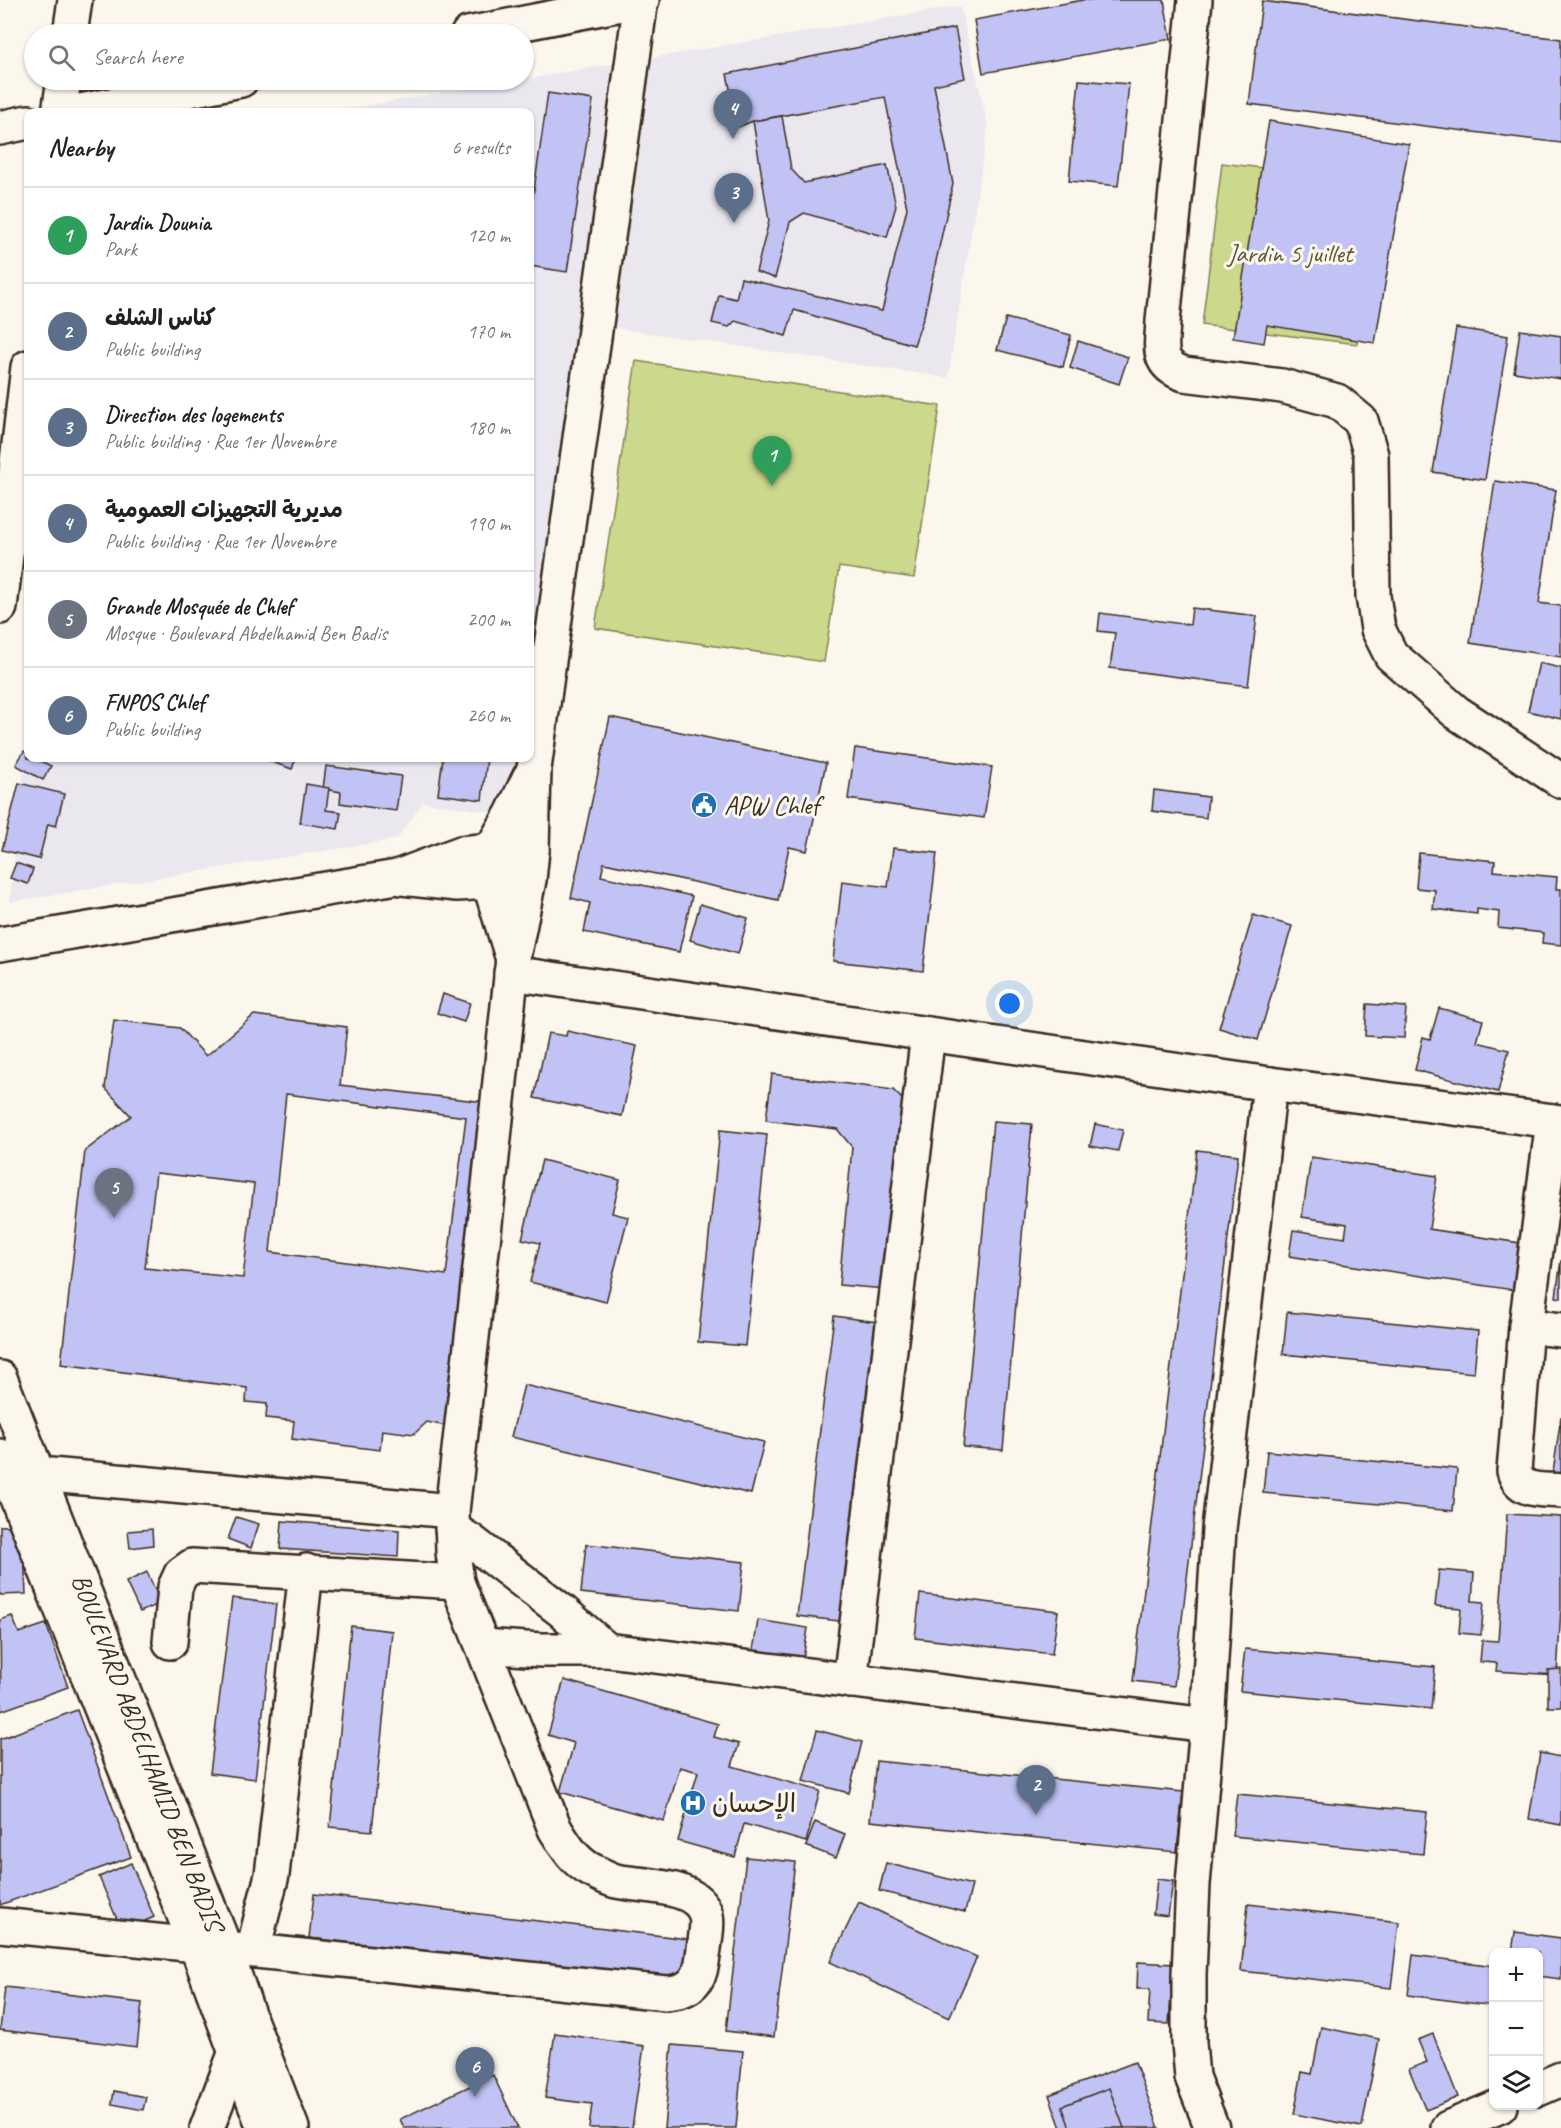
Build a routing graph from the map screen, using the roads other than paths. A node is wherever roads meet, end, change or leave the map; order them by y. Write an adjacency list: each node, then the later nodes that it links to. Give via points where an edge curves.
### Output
1 (75, 0): 4 (street)
2 (641, 0): 5 (street); 14 (street)
3 (1195, 0): 15 (street, via 1163,321 1165,364 1184,374 1282,386 1337,401 1361,422 1371,455 1373,596 1378,629 1390,655 1456,712)
4 (71, 24)
5 (519, 24)
6 (62, 90): 8 (street)
7 (189, 90): 9 (street)
8 (60, 108)
9 (96, 108)
10 (24, 123): 11 (street)
11 (0, 128)
12 (24, 401): 13 (street)
13 (0, 607)
14 (534, 769): 16 (street); 17 (street)
15 (1561, 781)
16 (492, 850): 17 (street); 18 (street, via 461,853); 19 (street)
17 (531, 865): 19 (street); 21 (street)
18 (398, 877): 19 (street, via 457,884); 20 (street)
19 (489, 882): 21 (street)
20 (0, 944)
21 (512, 965): 22 (street); 31 (street)
22 (927, 1034): 23 (street); 37 (street)
23 (1270, 1083): 24 (street); 38 (street, via 1219,1529)
24 (1557, 1121): 25 (street)
25 (1526, 1326): 26 (street); 30 (street, via 1514,1471 1523,1486)
26 (1561, 1330)
27 (0, 1378): 29 (street, BOULEVARD ABDELHAMID BEN BADIS)
28 (0, 1456): 40 (street, BOULEVARD ABDELHAMID BEN BADIS)
29 (39, 1474): 31 (street); 40 (street, BOULEVARD ABDELHAMID BEN BADIS)
30 (1561, 1491)
31 (452, 1520): 33 (street); 36 (street, via 471,1541)
32 (306, 1571): 33 (street); 34 (street, via 192,1566 181,1574 175,1587); 40 (street, via 272,1875)
33 (457, 1582): 35 (street)
34 (170, 1642)
35 (483, 1646): 36 (street); 40 (street, via 555,1829 569,1853 588,1869 615,1881 679,1890 700,1904 707,1928 700,1969 691,1986 679,1992 666,1992)
36 (607, 1650): 37 (street)
37 (850, 1682): 38 (street)
38 (1207, 1725): 48 (street, via 1193,1884 1189,2043 1192,2077)
39 (0, 1925): 40 (street)
40 (224, 1948): 41 (street, BOULEVARD ABDELHAMID BEN BADIS); 47 (street, BOULEVARD ABDELHAMID BEN BADIS)
41 (235, 2054): 45 (street); 46 (street, BOULEVARD ABDELHAMID BEN BADIS)
42 (1561, 2079): 43 (street)
43 (1543, 2087)
44 (1491, 2110): 49 (street)
45 (207, 2128)
46 (264, 2128)
47 (292, 2128)
48 (1212, 2128)
49 (1448, 2128)

